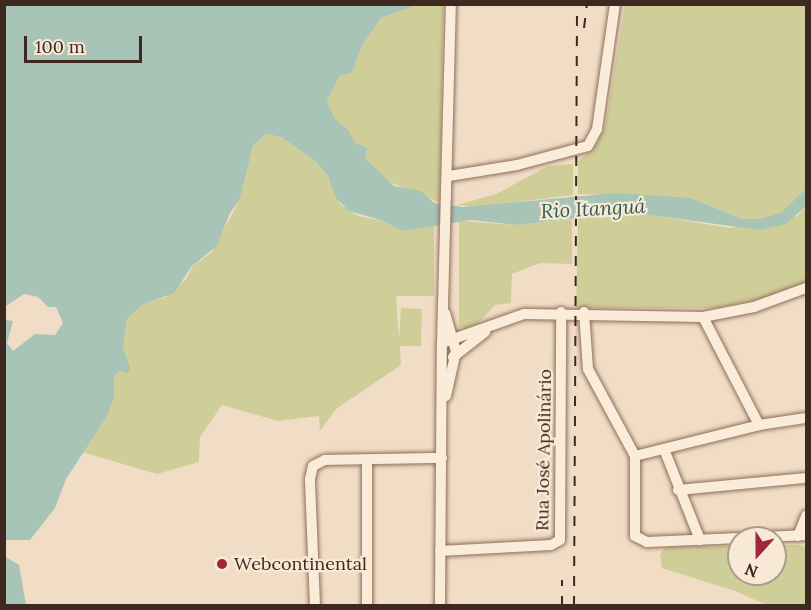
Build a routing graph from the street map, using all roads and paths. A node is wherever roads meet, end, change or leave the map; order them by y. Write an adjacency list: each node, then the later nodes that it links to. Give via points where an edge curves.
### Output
1 (450, 4): 3 (street)
2 (615, 4): 3 (street, via 597,129 588,146 517,165)
3 (448, 176): 5 (street)
4 (807, 288): 8 (street, via 754,307)
5 (443, 307): 10 (street); 11 (street)
6 (561, 312): 7 (street); 9 (street, via 524,314); 27 (street, Rua José Apolinário, via 560,540 551,544)
7 (584, 312): 8 (street); 17 (street, via 588,369)
8 (703, 317): 15 (street)
9 (490, 328): 10 (street); 12 (street)
10 (454, 336): 11 (street); 12 (street)
11 (442, 348): 12 (street); 13 (street)
12 (456, 357): 13 (street)
13 (442, 410): 18 (street)
14 (807, 418): 15 (street)
15 (759, 425): 16 (street)
16 (664, 449): 17 (street); 21 (street)
17 (635, 456): 26 (street, via 635,536 647,542)
18 (442, 458): 19 (street); 27 (street)
19 (367, 461): 28 (street, via 325,460 313,466 310,479); 29 (street)
20 (807, 478): 21 (street)
21 (678, 490): 26 (street)
22 (807, 516): 24 (street)
23 (787, 536): 24 (street)
24 (802, 536)
25 (727, 539): 26 (street)
26 (700, 540)
27 (440, 551): 30 (street)
28 (315, 606)
29 (367, 606)
30 (440, 606)

